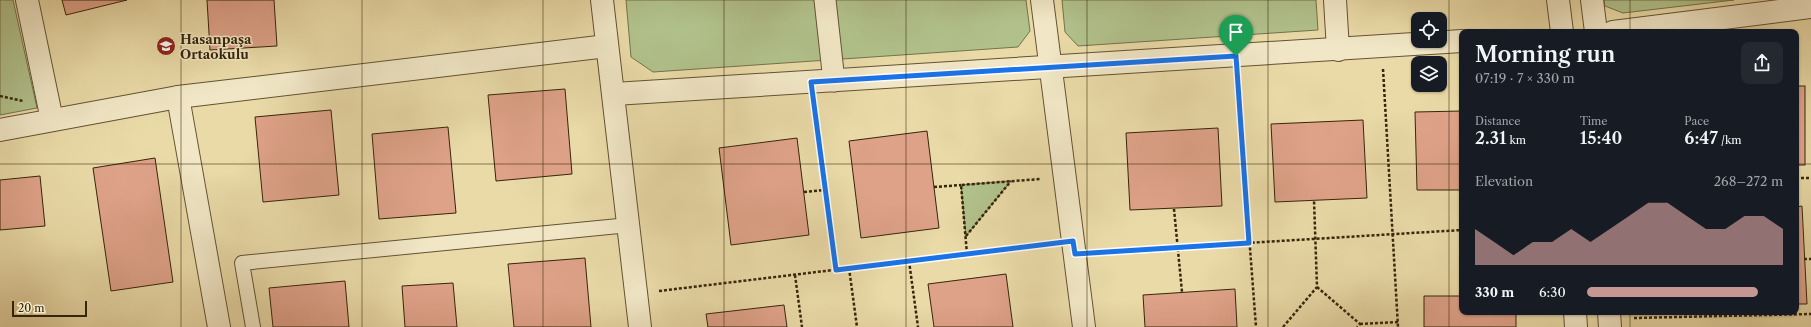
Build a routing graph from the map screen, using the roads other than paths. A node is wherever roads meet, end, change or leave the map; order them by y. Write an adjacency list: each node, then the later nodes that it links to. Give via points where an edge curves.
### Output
1 (27, 0): 19 (street)
2 (602, 0): 13 (street)
3 (825, 0): 16 (street)
4 (1042, 0): 15 (street)
5 (1335, 0): 14 (street)
6 (1558, 0): 9 (street)
7 (1592, 0): 10 (street)
8 (1811, 7): 11 (street)
9 (1562, 29)
10 (1596, 29)
11 (1637, 29)
12 (1459, 41): 14 (street)
13 (607, 46): 17 (street); 18 (street)
14 (1338, 50): 15 (street)
15 (1051, 67): 16 (street); 26 (street)
16 (834, 81): 17 (street)
17 (614, 94): 21 (street)
18 (178, 97): 19 (street); 23 (street)
19 (52, 120): 20 (street)
20 (0, 130)
21 (629, 225): 24 (lane, via 242,263); 25 (street)
22 (1575, 315): 27 (street)
23 (219, 327)
24 (253, 327)
25 (640, 327)
26 (1084, 327)
27 (1576, 327)

